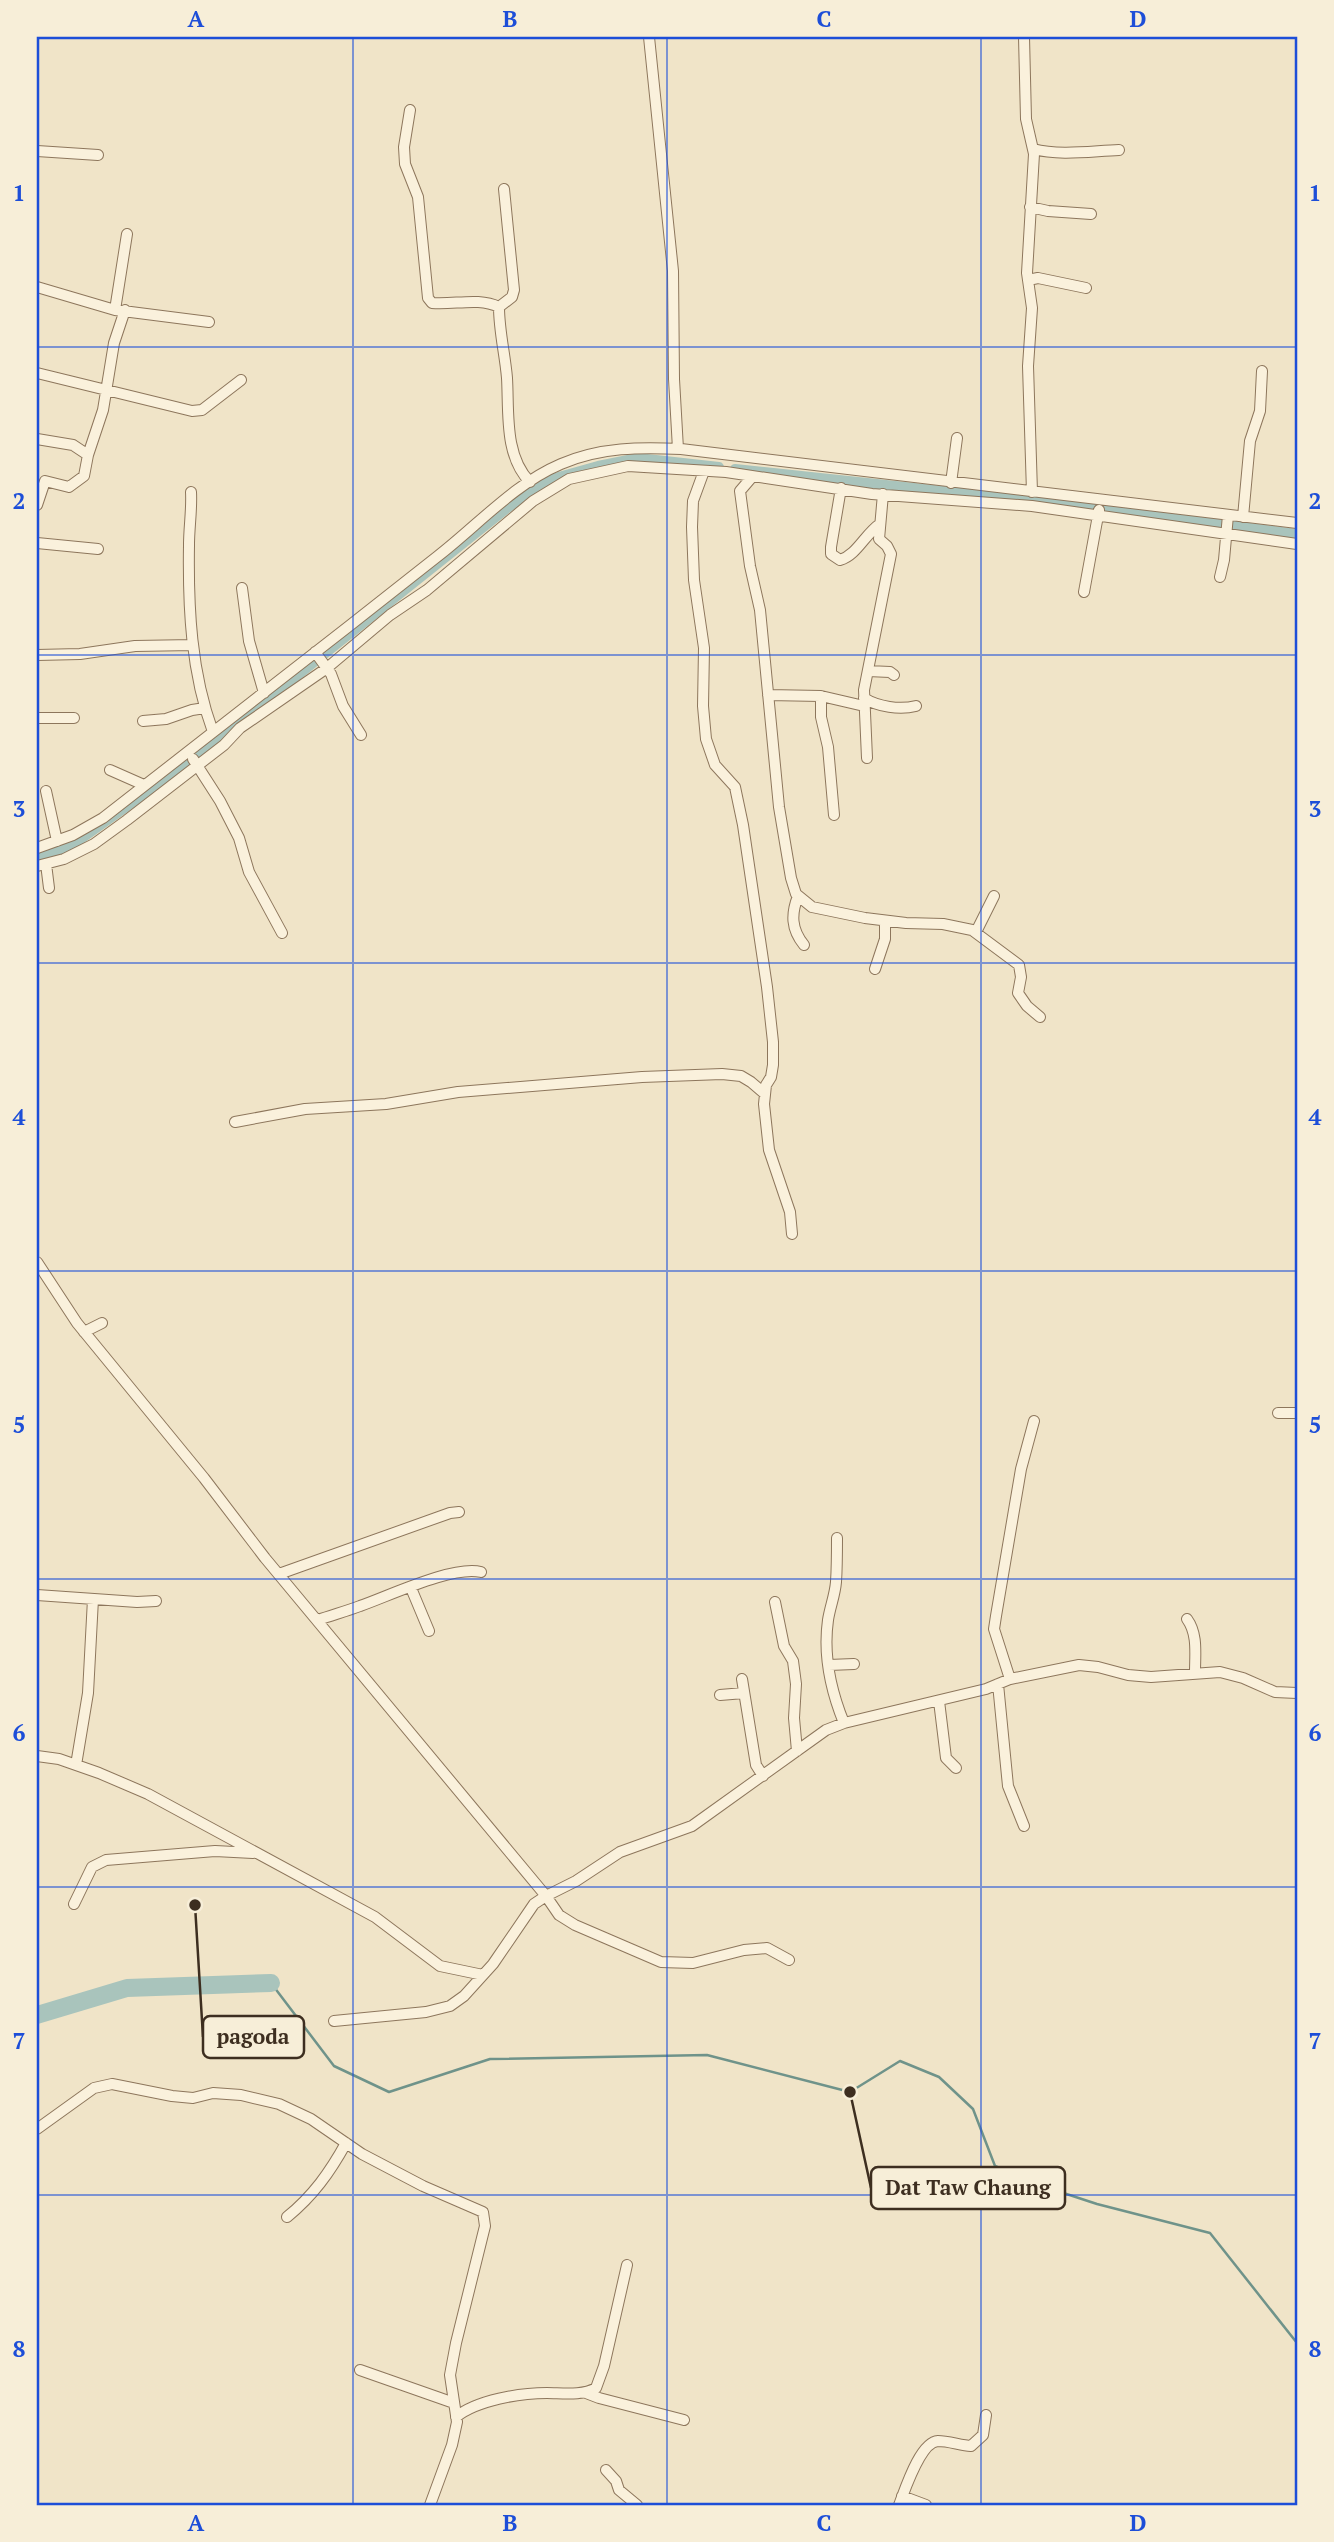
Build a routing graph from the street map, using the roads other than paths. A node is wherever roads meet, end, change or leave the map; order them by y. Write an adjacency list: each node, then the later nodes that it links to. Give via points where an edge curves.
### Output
1 (649, 37): 24 (street, via 673,271)
2 (1024, 37): 4 (street, via 1026,119)
3 (410, 110): 15 (street, via 405,164 418,197 428,298 432,303 470,301)
4 (1033, 149): 5 (street); 9 (street)
5 (1119, 150)
6 (37, 151): 7 (street)
7 (99, 155)
8 (504, 189): 15 (street, via 514,290)
9 (1030, 207): 10 (street); 12 (street)
10 (1091, 214)
11 (127, 234): 16 (street)
12 (1028, 280): 14 (street); 33 (street)
13 (37, 286): 16 (street)
14 (1086, 288)
15 (499, 307): 29 (street, via 512,448)
16 (120, 310): 17 (street); 21 (street)
17 (209, 322)
18 (1262, 371): 37 (street)
19 (37, 373): 21 (street)
20 (241, 380): 21 (street, via 202,410 192,411)
21 (105, 390): 25 (street)
22 (957, 438): 30 (street)
23 (37, 439): 25 (street, via 73,445)
24 (678, 449): 27 (street); 29 (street, via 636,447 597,453 560,464)
25 (88, 455): 35 (street, via 84,476 69,487 45,481)
26 (704, 471): 28 (street); 49 (street, via 628,466 569,479 533,501 427,590); 81 (street, via 693,501 692,527 704,648 706,739 715,765 736,788 743,825 773,1042)
27 (800, 473): 28 (street); 30 (street); 31 (street)
28 (752, 477): 53 (street, via 740,491 760,610)
29 (530, 481): 49 (street)
30 (951, 483): 33 (street)
31 (841, 488): 34 (street); 39 (street, via 831,547 834,558 848,558)
32 (191, 492): 47 (street)
33 (1032, 492): 36 (street)
34 (883, 494): 36 (street); 39 (street)
35 (37, 505)
36 (1099, 509): 40 (street); 40 (street); 46 (street)
37 (1243, 517): 38 (street); 40 (street)
38 (1297, 523)
39 (880, 524): 50 (street, via 879,539 891,554)
40 (1227, 524): 42 (street); 44 (street)
41 (37, 543): 43 (street)
42 (1297, 544)
43 (98, 549)
44 (1220, 577)
45 (242, 587): 52 (street, via 249,641)
46 (1084, 593)
47 (192, 645): 48 (street); 57 (street)
48 (37, 655)
49 (321, 659): 52 (street); 62 (street); 63 (street, via 223,745)
50 (869, 668): 51 (street); 55 (street)
51 (893, 671)
52 (264, 692): 61 (street)
53 (768, 695): 54 (street); 73 (street, via 779,807)
54 (821, 696): 55 (street); 68 (street)
55 (864, 702): 56 (street, via 897,709); 64 (street)
56 (916, 706)
57 (205, 708): 60 (street); 61 (street)
58 (37, 718): 59 (street)
59 (74, 718)
60 (144, 721)
61 (213, 732): 63 (street)
62 (361, 735)
63 (192, 758): 66 (street); 71 (street, via 171,788 94,844); 77 (street, via 239,838 249,872)
64 (867, 758)
65 (110, 769): 66 (street)
66 (144, 785): 69 (street, via 103,818)
67 (46, 791): 69 (street)
68 (834, 815)
69 (57, 841): 70 (street)
70 (37, 848)
71 (41, 865): 72 (street)
72 (49, 888)
73 (798, 896): 75 (street, via 812,906); 78 (street, via 792,910 793,926)
74 (994, 896): 76 (street)
75 (885, 920): 76 (street, via 943,924); 79 (street, via 885,939)
76 (976, 932): 80 (street, via 1019,965 1018,993)
77 (282, 933)
78 (804, 945)
79 (875, 969)
80 (1040, 1017)
81 (765, 1094): 82 (street, via 741,1076 656,1076 458,1092 386,1104 305,1109); 83 (street, via 769,1150 790,1212)
82 (235, 1122)
83 (792, 1234)
84 (37, 1262): 86 (street)
85 (102, 1323): 86 (street)
86 (84, 1332): 93 (street)
87 (1278, 1413): 88 (street)
88 (1297, 1413)
89 (1034, 1421): 106 (street, via 1021,1469 996,1616 995,1629)
90 (459, 1512): 93 (street)
91 (837, 1538): 103 (street, via 836,1582 827,1630)
92 (481, 1572): 94 (street, via 460,1571)
93 (279, 1574): 100 (street)
94 (411, 1588): 100 (street); 101 (street)
95 (37, 1595): 96 (street)
96 (93, 1599): 97 (street); 115 (street, via 88,1693)
97 (156, 1601)
98 (775, 1602): 113 (street, via 784,1646 793,1661)
99 (1187, 1619): 104 (street, via 1195,1637)
100 (318, 1620): 120 (street)
101 (429, 1631)
102 (854, 1664): 103 (street)
103 (829, 1665): 112 (street, via 834,1699)
104 (1195, 1672): 106 (street, via 1151,1677 1079,1665); 109 (street, via 1220,1672 1275,1692)
105 (742, 1679): 108 (street)
106 (1010, 1679): 107 (street)
107 (998, 1684): 111 (street); 118 (street, via 1008,1786)
108 (744, 1693): 110 (street); 117 (street)
109 (1297, 1693)
110 (720, 1695)
111 (939, 1701): 112 (street); 116 (street, via 946,1758)
112 (844, 1723): 113 (street)
113 (797, 1751): 117 (street)
114 (37, 1756): 115 (street)
115 (76, 1765): 119 (street, via 148,1794)
116 (956, 1768)
117 (763, 1776): 120 (street, via 692,1826 620,1852)
118 (1024, 1826)
119 (255, 1853): 121 (street, via 106,1860 92,1867); 123 (street, via 375,1917 440,1966)
120 (546, 1896): 122 (street, via 559,1915 575,1925 661,1962 693,1963 767,1948); 123 (street, via 534,1904)
121 (74, 1904)
122 (789, 1960)
123 (483, 1975): 124 (street, via 450,2006)
124 (334, 2021)
125 (37, 2129): 126 (street, via 94,2088 112,2084 172,2096 241,2095 279,2104)
126 (346, 2143): 127 (street, via 319,2187); 131 (street, via 423,2186 476,2207 486,2217 450,2375)
127 (287, 2217)
128 (627, 2265): 130 (street, via 599,2384)
129 (360, 2370): 131 (street)
130 (586, 2393): 133 (street, via 508,2397); 134 (street)
131 (454, 2403): 133 (street)
132 (986, 2415): 136 (street, via 983,2435 971,2446 930,2443)
133 (456, 2417): 137 (street, via 452,2445)
134 (684, 2420)
135 (606, 2470): 138 (street, via 619,2490)
136 (900, 2501): 139 (street)
137 (430, 2505)
138 (637, 2505)
139 (926, 2505)

